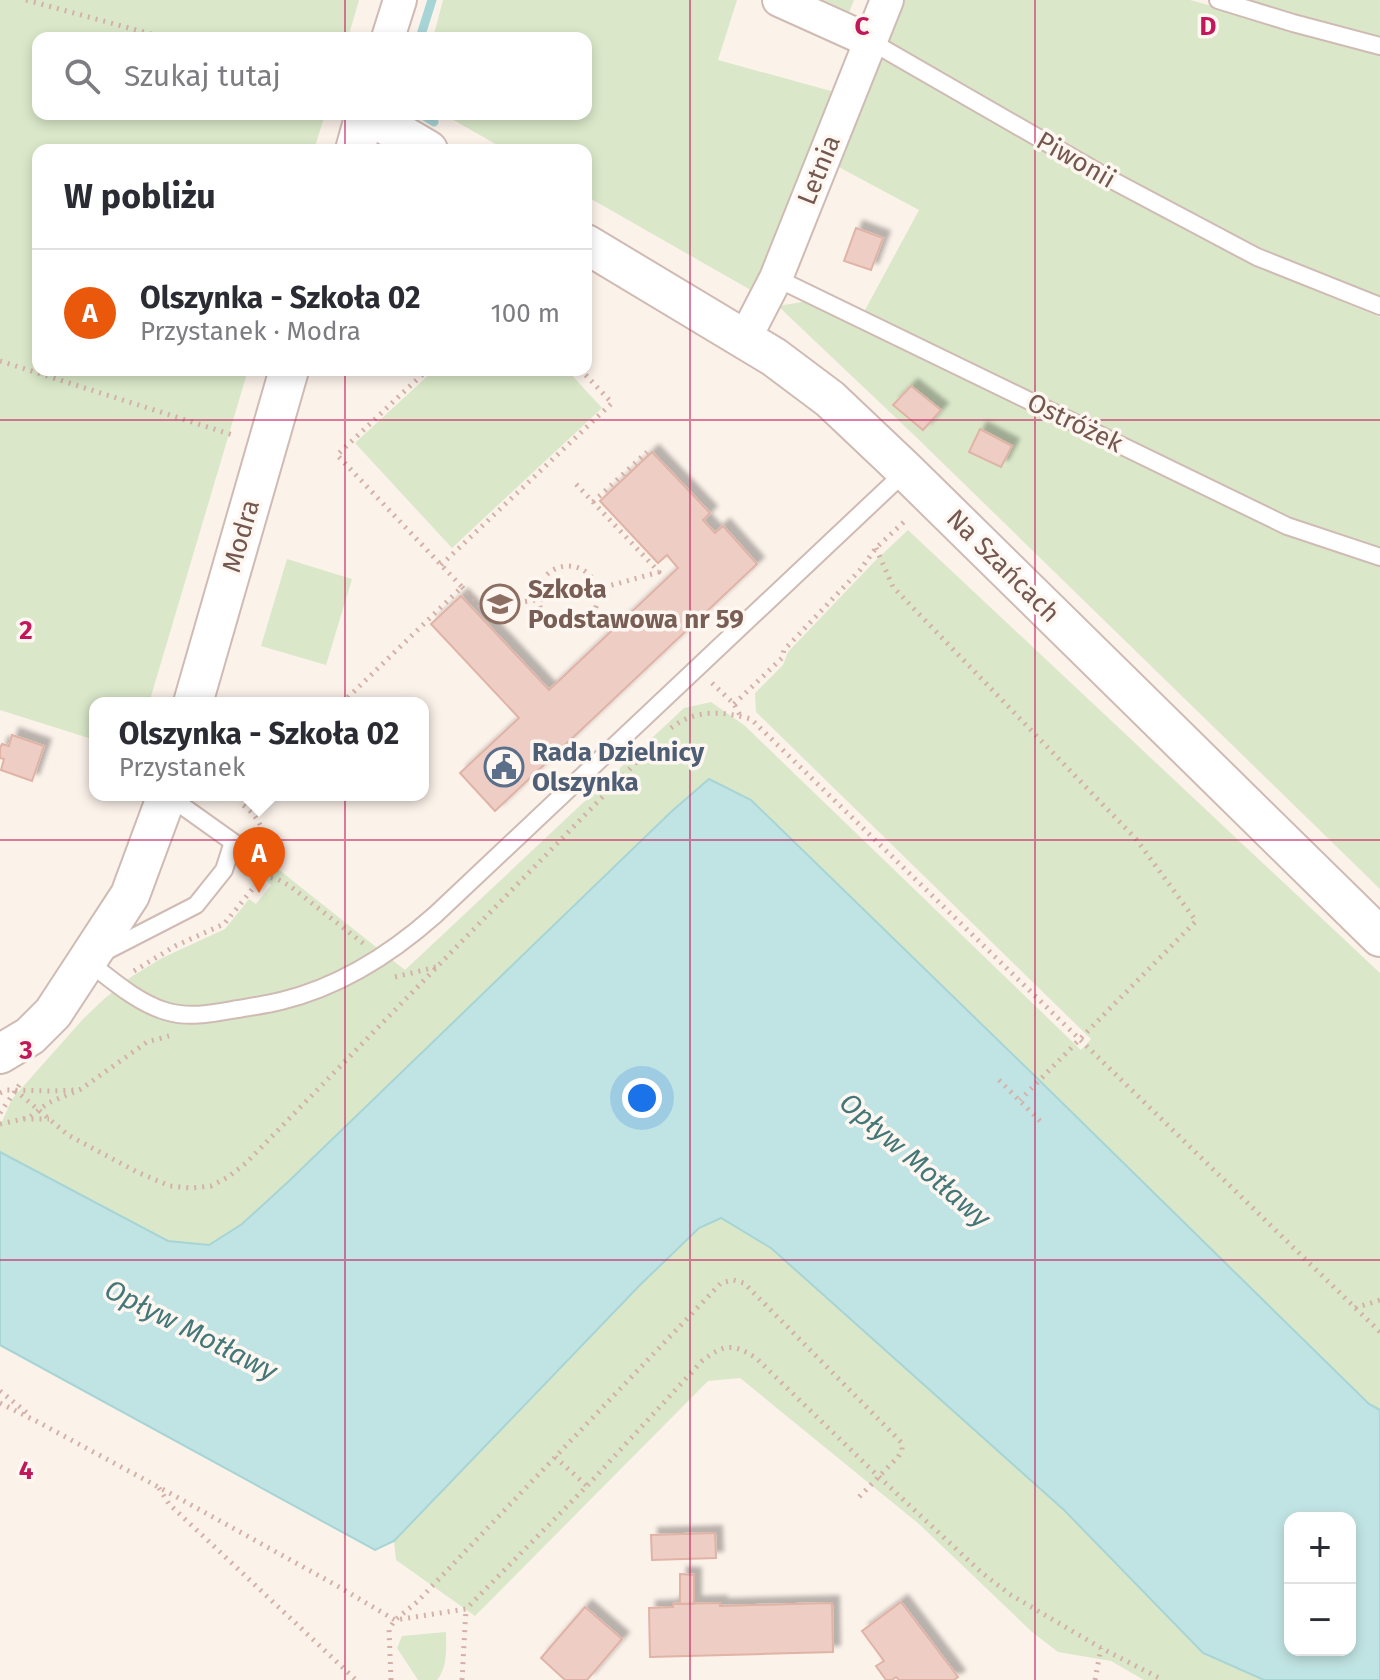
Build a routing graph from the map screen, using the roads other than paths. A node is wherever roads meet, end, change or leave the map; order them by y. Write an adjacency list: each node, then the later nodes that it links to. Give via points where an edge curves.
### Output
1 (400, 0): 5 (street)
2 (779, 0): 6 (street, Piwonii)
3 (887, 0): 6 (street, Letnia)
4 (1218, 0): 7 (lane)
5 (390, 32)
6 (870, 41): 13 (street, Letnia); 14 (lane, Piwonii, via 1257,257)
7 (1380, 46)
8 (364, 120): 10 (street)
9 (376, 120): 11 (street)
10 (357, 144)
11 (418, 144)
12 (592, 248): 15 (street, Na Szańcach)
13 (776, 278): 15 (street, Letnia); 18 (lane, Ostróżek, via 1287,526)
14 (1380, 306)
15 (745, 338): 17 (street, Na Szańcach, via 830,399)
16 (287, 376): 19 (street, Modra)
17 (906, 471): 22 (street, Na Szańcach); 23 (lane, via 461,892 380,958 338,981 282,1001 189,1016 138,998)
18 (1380, 557)
19 (195, 697)
20 (165, 801): 23 (street, via 130,895)
21 (175, 801): 23 (lane, via 233,842 224,870 196,905)
22 (1380, 937)
23 (87, 961): 24 (street, via 53,1013 30,1036)
24 (0, 1054)

